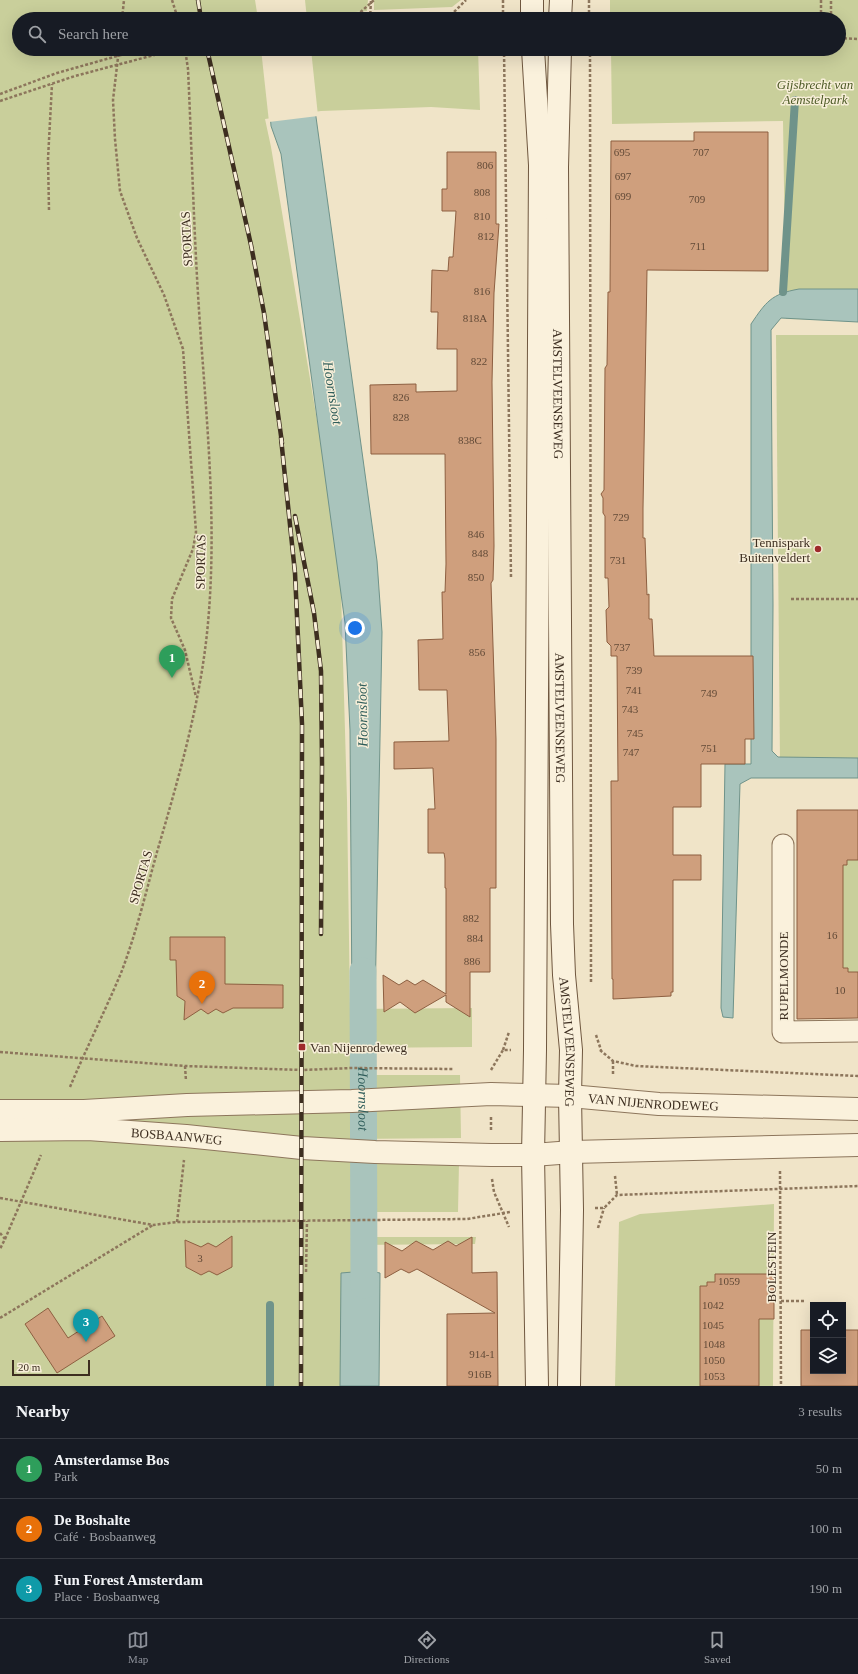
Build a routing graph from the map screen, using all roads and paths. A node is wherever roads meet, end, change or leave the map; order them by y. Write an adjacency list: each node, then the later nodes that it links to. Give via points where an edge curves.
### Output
1 (124, 0): 12 (path)
2 (172, 0): 13 (path)
3 (374, 0): 11 (path)
4 (466, 0): 16 (path)
5 (503, 0): 17 (path)
6 (532, 0): 18 (main road)
7 (561, 0): 19 (main road)
8 (589, 0): 20 (path)
9 (820, 0): 21 (path)
10 (832, 0): 22 (path)
11 (371, 2): 14 (path); 15 (path)
12 (123, 12)
13 (176, 12)
14 (361, 12)
15 (370, 12)
16 (454, 12)
17 (503, 12)
18 (532, 12)
19 (560, 12)
20 (589, 12)
21 (821, 12)
22 (831, 12)
23 (846, 38): 24 (path)
24 (858, 39)
25 (118, 56): 32 (path); 34 (path, via 57,73)
26 (152, 56): 32 (path)
27 (186, 56): 40 (path, SPORTAS, via 211,512 208,624)
28 (504, 56): 37 (path)
29 (533, 56): 55 (main road, AMSTELVEENSEWEG, via 540,165)
30 (560, 56): 56 (main road, AMSTELVEENSEWEG, via 557,167 562,924 571,1050)
31 (590, 56): 42 (path)
32 (117, 66): 33 (path); 40 (path, via 113,100 120,191 137,238 164,295 183,349 196,532 193,550 172,599 171,618 185,650)
33 (52, 84): 35 (path); 36 (path, via 48,159)
34 (0, 94)
35 (0, 101)
36 (49, 210)
37 (511, 583)
38 (858, 598): 39 (path)
39 (791, 599)
40 (197, 700): 49 (path, SPORTAS, via 177,785 121,972)
41 (783, 845): 44 (street, RUPELMONDE, via 783,1032)
42 (591, 984)
43 (510, 1031): 46 (path)
44 (858, 1031)
45 (594, 1032): 47 (path)
46 (504, 1050)
47 (601, 1050)
48 (0, 1052): 49 (path)
49 (83, 1057): 51 (path, via 185,1066 302,1070)
50 (613, 1061): 54 (path, via 636,1066)
51 (454, 1069)
52 (484, 1070): 53 (path)
53 (491, 1070)
54 (858, 1076)
55 (534, 1095): 56 (main road, VAN NIJENRODEWEG); 57 (main road, VAN NIJENRODEWEG, via 491,1094); 64 (main road, AMSTELVEENSEWEG)
56 (570, 1096): 58 (main road, VAN NIJENRODEWEG, via 659,1104); 63 (main road, AMSTELVEENSEWEG)
57 (352, 1101): 59 (main road, BOSBAANWEG, via 209,1104 84,1111)
58 (858, 1109)
59 (0, 1111)
60 (0, 1130): 64 (main road, BOSBAANWEG, via 88,1129 302,1148)
61 (858, 1145): 62 (main road)
62 (780, 1147): 63 (main road); 66 (path, BOLESTEIN)
63 (572, 1152): 64 (main road); 79 (main road, AMSTELVEENSEWEG)
64 (533, 1155): 78 (main road, AMSTELVEENSEWEG)
65 (858, 1186): 66 (path)
66 (780, 1188): 67 (path); 75 (path, BOLESTEIN)
67 (617, 1194)
68 (0, 1198): 71 (path)
69 (502, 1213): 70 (path, via 478,1218)
70 (307, 1221): 71 (path, via 177,1222); 74 (path)
71 (154, 1225): 77 (path)
72 (0, 1233): 73 (path, via 5,1239)
73 (0, 1249)
74 (306, 1272)
75 (781, 1301): 76 (path); 80 (path, BOLESTEIN)
76 (804, 1301)
77 (0, 1318)
78 (537, 1386)
79 (569, 1386)
80 (781, 1386)

